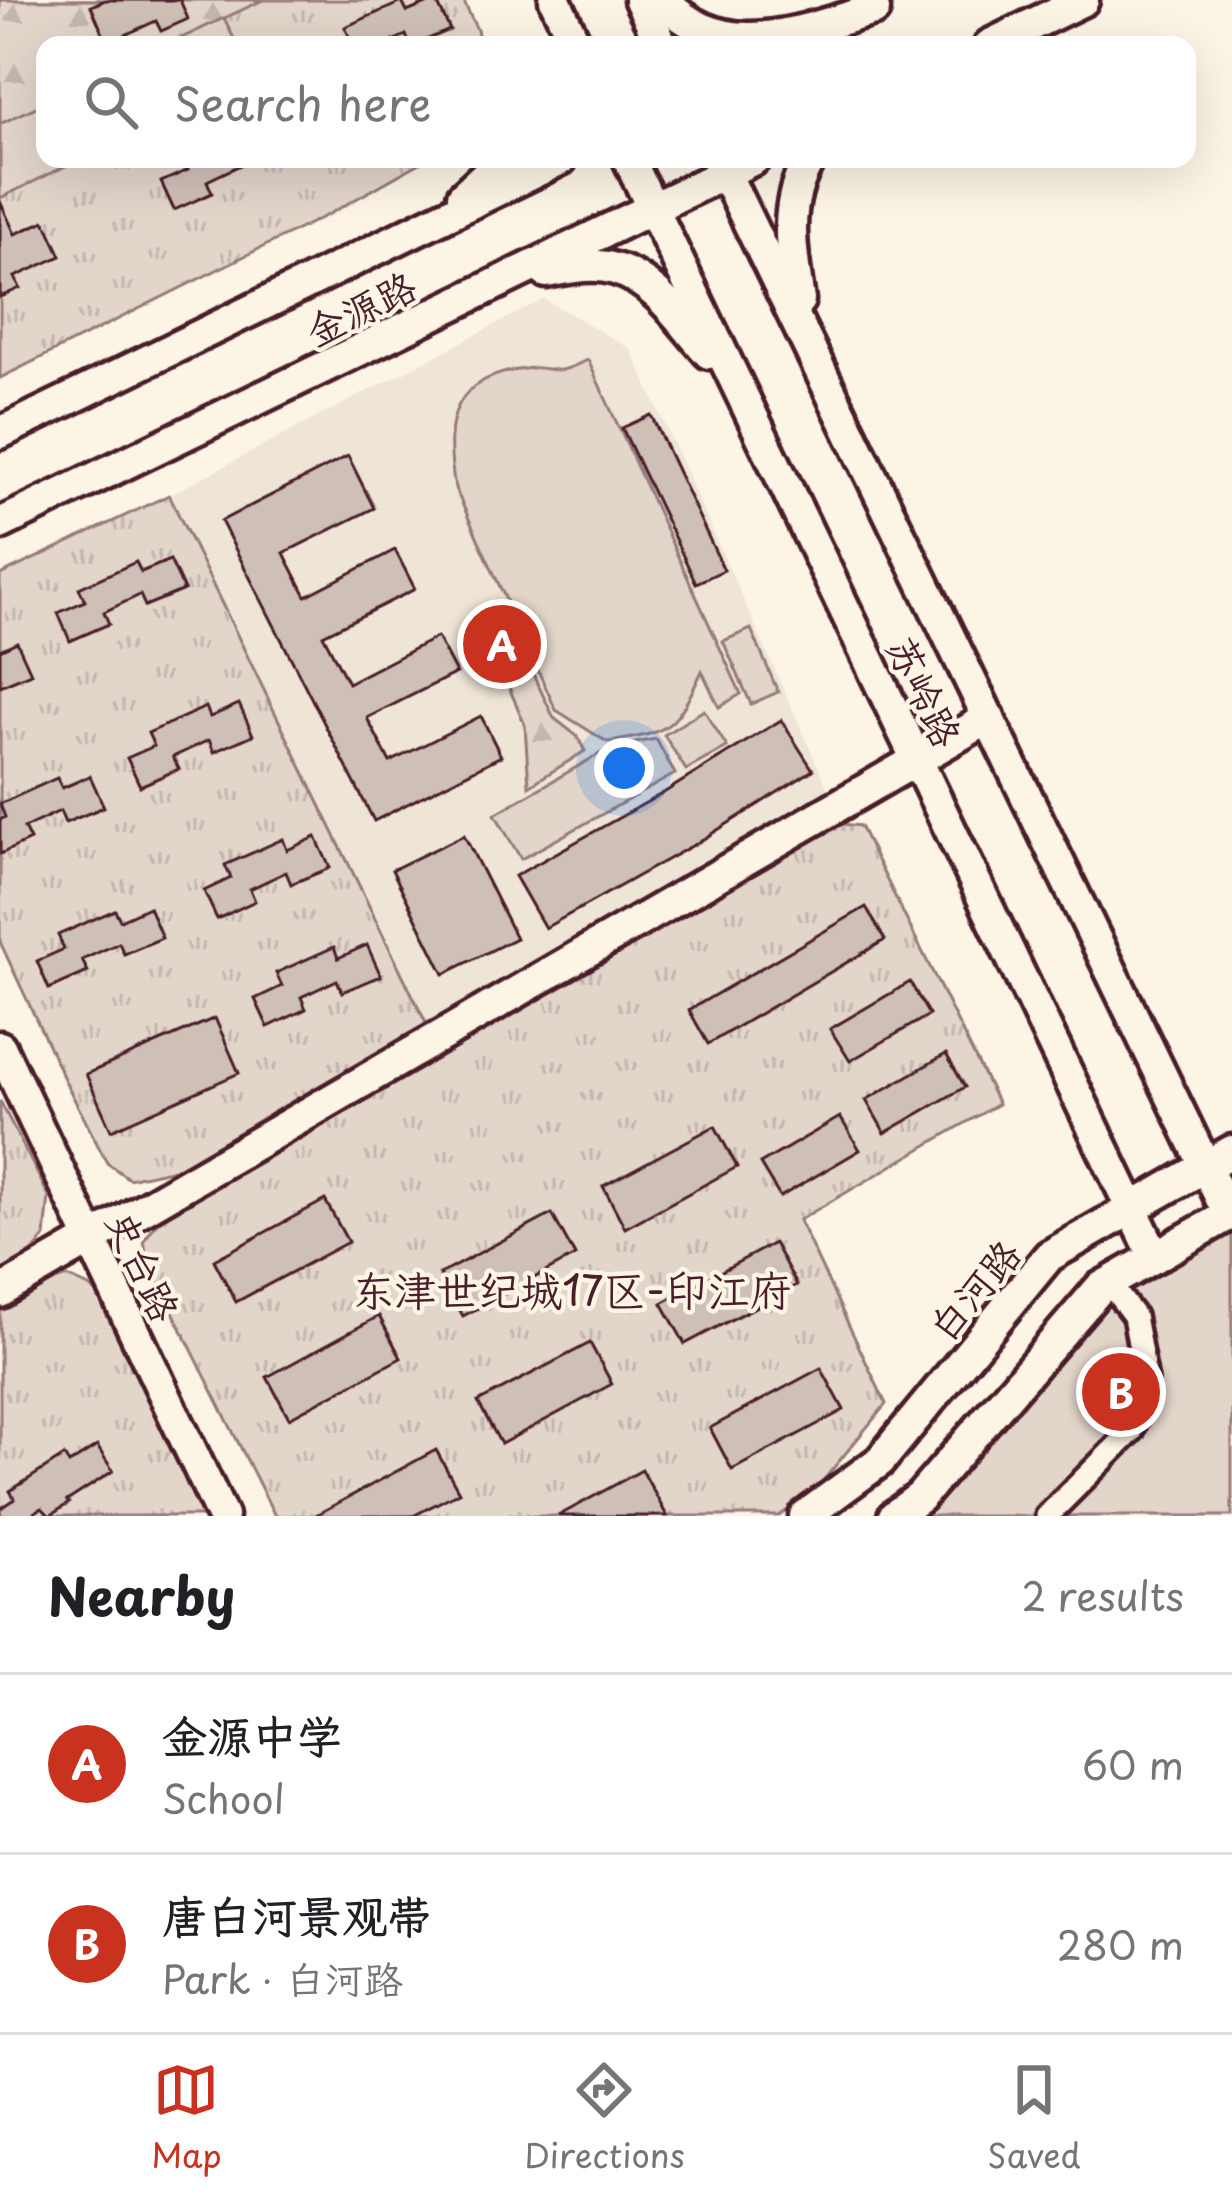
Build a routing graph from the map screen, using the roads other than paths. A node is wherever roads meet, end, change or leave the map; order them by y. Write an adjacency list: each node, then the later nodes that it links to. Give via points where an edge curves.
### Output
1 (545, 0): 7 (main road)
2 (555, 0): 8 (main road)
3 (640, 0): 9 (main road)
4 (663, 0): 10 (main road)
5 (1083, 0): 13 (main road)
6 (885, 5): 11 (main road); 12 (main road)
7 (550, 36)
8 (572, 36)
9 (658, 36)
10 (717, 36)
11 (776, 36)
12 (819, 36)
13 (1009, 36)
14 (493, 168): 21 (main road)
15 (543, 168): 21 (main road, 金源路)
16 (633, 168): 20 (main road, 苏岭路)
17 (719, 168): 20 (main road, 金源路)
18 (723, 168): 23 (main road, 苏岭路)
19 (804, 168): 23 (main road, via 790,212)
20 (652, 211): 22 (main road, 金源路); 24 (main road, 苏岭路)
21 (440, 218): 25 (main road, 金源路)
22 (494, 286): 24 (main road, via 537,273 613,268 646,283); 26 (main road, 金源路)
23 (807, 341): 27 (main road, 苏岭路)
24 (732, 378): 28 (main road, 苏岭路)
25 (0, 433)
26 (0, 524)
27 (989, 718): 28 (main road); 30 (main road, 苏岭路)
28 (916, 759): 31 (main road, 苏岭路); 33 (main road)
29 (0, 1047): 33 (main road, 史台路)
30 (1219, 1158): 31 (main road, 白河路); 32 (main road, 苏岭路)
31 (1132, 1208): 34 (main road, 苏岭路); 38 (main road, 白河路, via 1049,1256 880,1461)
32 (1231, 1214): 34 (main road)
33 (90, 1241): 36 (main road); 37 (main road, 史台路)
34 (1155, 1257): 35 (main road)
35 (1109, 1283): 39 (main road, via 920,1497); 40 (street, via 1135,1316 1144,1401 1132,1431)
36 (0, 1292)
37 (222, 1516)
38 (805, 1516)
39 (894, 1516)
40 (1047, 1516)

